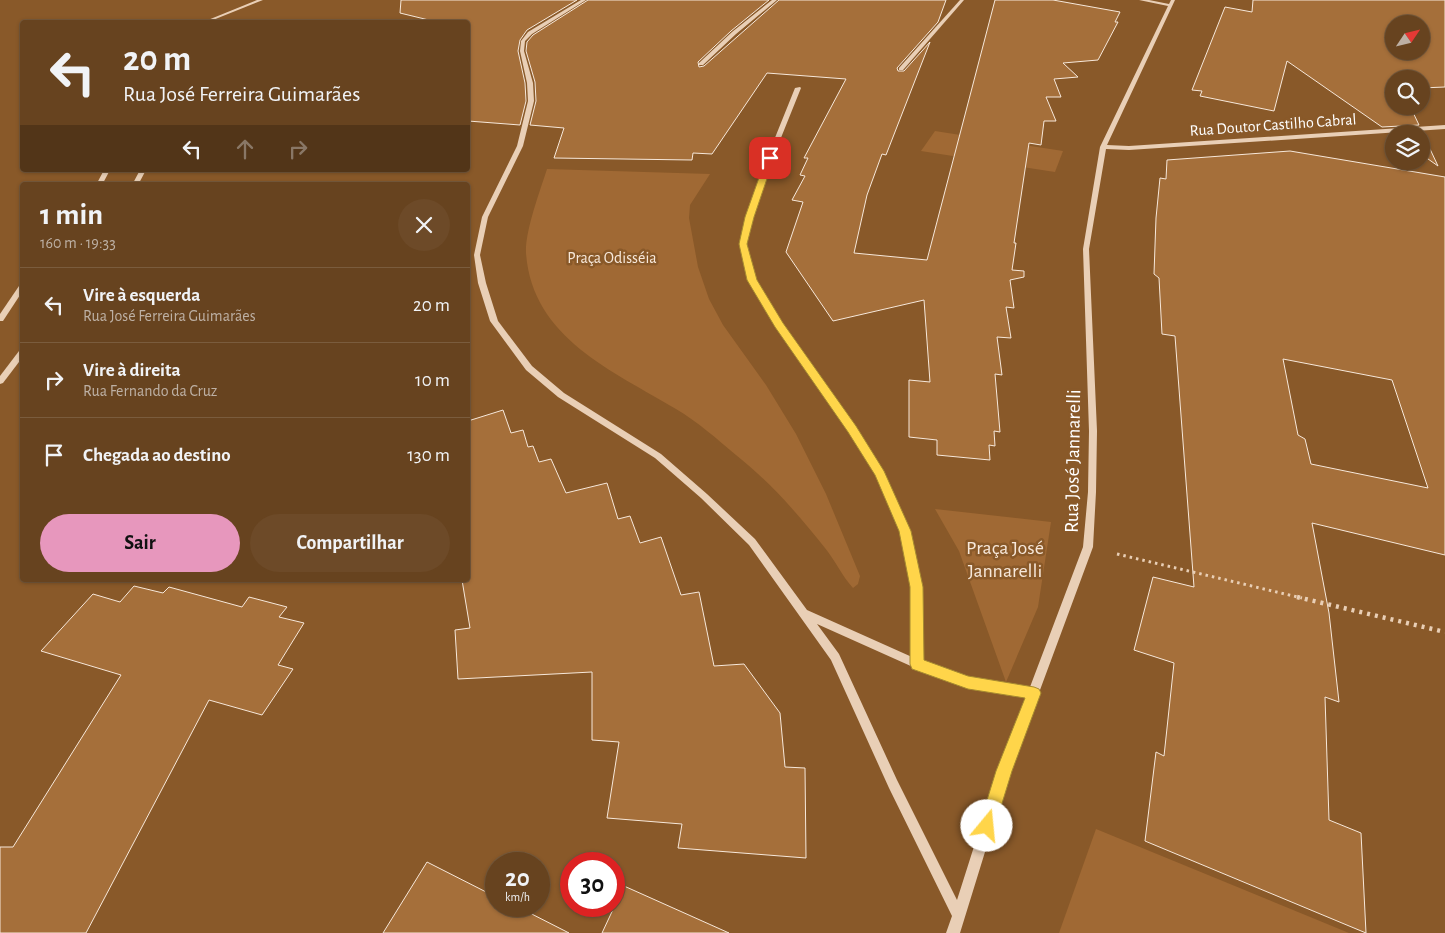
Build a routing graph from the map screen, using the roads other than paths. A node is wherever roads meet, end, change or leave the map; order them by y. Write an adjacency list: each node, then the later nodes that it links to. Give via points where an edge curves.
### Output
1 (261, 0): 7 (street)
2 (584, 0): 17 (street, via 523,40 531,101 520,146 485,216 477,255 494,321 529,368 560,395 658,456 704,496 752,542)
3 (776, 0): 8 (street)
4 (962, 0): 9 (street)
5 (1141, 0): 6 (street)
6 (1172, 3): 12 (street, Rua José Jannarelli)
7 (210, 20)
8 (701, 64)
9 (901, 69)
10 (798, 88): 18 (street, via 763,175 743,244 752,280 857,436 880,474 905,531 916,587)
11 (1445, 127): 12 (street, Rua Doutor Castilho Cabral)
12 (1103, 148): 19 (street, Rua José Jannarelli, via 1086,249 1093,431 1088,547)
13 (20, 291): 14 (street)
14 (0, 319)
15 (20, 356): 16 (street)
16 (0, 381)
17 (803, 612): 18 (street); 20 (street, via 835,657)
18 (917, 664): 19 (street, via 968,683)
19 (1034, 693): 20 (street, Rua José Jannarelli, via 1004,771)
20 (959, 917): 21 (street)
21 (953, 933)

